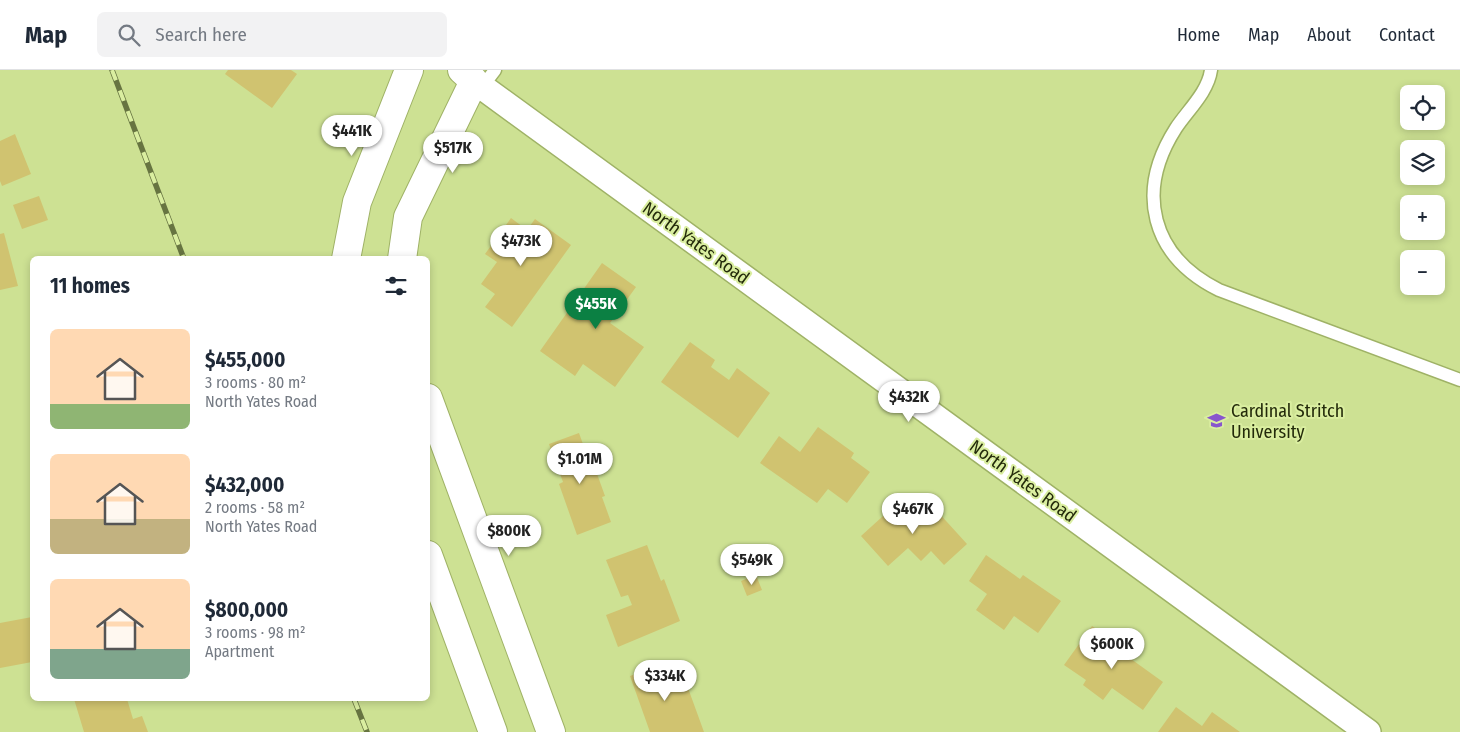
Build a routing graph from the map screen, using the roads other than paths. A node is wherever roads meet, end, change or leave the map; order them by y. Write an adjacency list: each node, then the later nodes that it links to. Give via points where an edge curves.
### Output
1 (409, 70): 4 (street, via 356,202)
2 (1211, 70): 6 (lane, via 1204,90 1163,150 1154,176 1156,221 1173,254 1191,273 1219,290)
3 (478, 77): 5 (street, via 408,217); 11 (street, North Yates Road)
4 (347, 256)
5 (402, 256)
6 (1460, 380)
7 (430, 403): 10 (street)
8 (430, 561): 9 (street)
9 (492, 732)
10 (551, 732)
11 (1368, 732)

